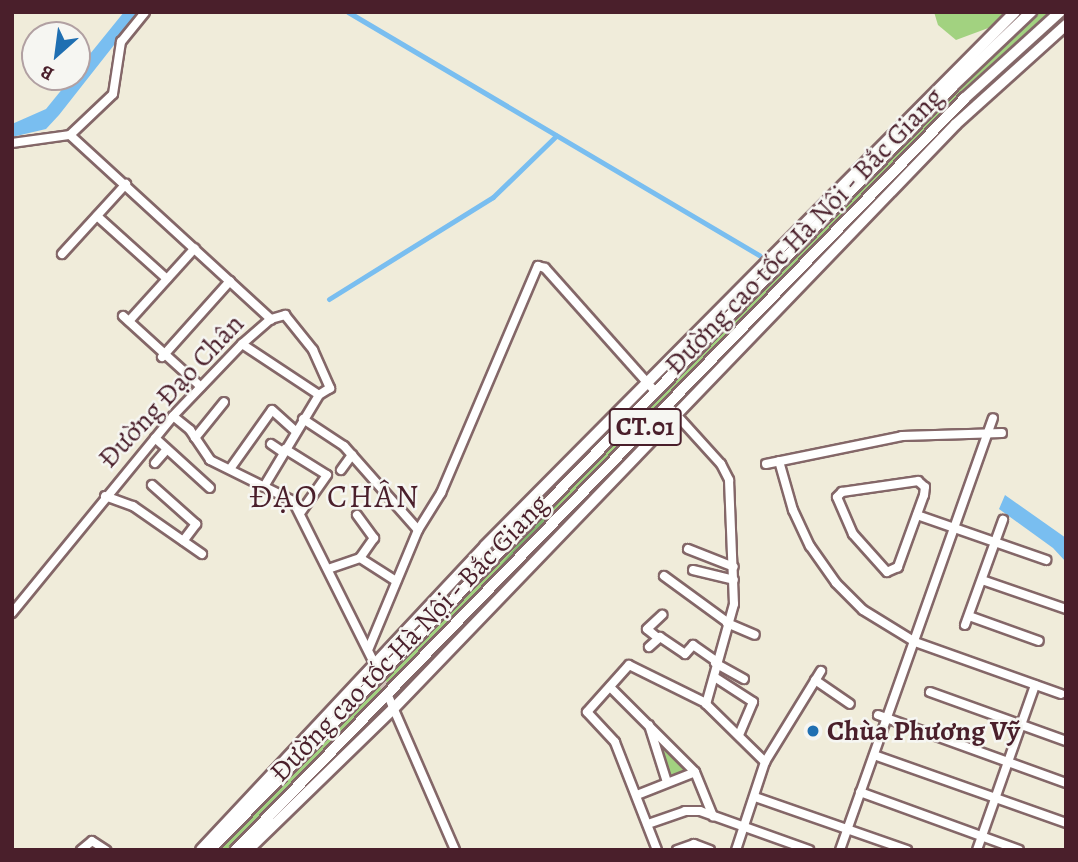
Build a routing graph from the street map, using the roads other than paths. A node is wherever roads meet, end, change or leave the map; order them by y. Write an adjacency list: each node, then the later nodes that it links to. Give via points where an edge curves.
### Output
1 (145, 12): 6 (street, via 121,42 113,94)
2 (1016, 12): 17 (main road)
3 (1031, 12): 114 (highway, Đường cao tốc Hà Nội - Bắc Giang / CT.01, via 933,105)
4 (1060, 12): 115 (highway, Đường cao tốc Hà Nội - Bắc Giang / CT.01, via 965,98)
5 (1066, 24): 21 (main road, via 956,124)
6 (70, 135): 7 (street); 8 (street)
7 (12, 143)
8 (126, 184): 9 (street); 10 (street)
9 (97, 216): 11 (street); 12 (street)
10 (195, 248): 12 (street); 13 (street)
11 (62, 254)
12 (167, 279): 16 (street, via 126,318)
13 (230, 281): 14 (street); 16 (street)
14 (271, 319): 15 (street, Đường Đạo Chân); 19 (street, via 285,315 313,350 330,388)
15 (242, 344): 18 (street, Đường Đạo Chân); 19 (street)
16 (163, 356): 18 (street)
17 (649, 385): 48 (street, via 545,268 538,266 442,494); 75 (main road)
18 (201, 387): 22 (street, Đường Đạo Chân)
19 (319, 395): 24 (street)
20 (224, 402): 29 (street)
21 (675, 413): 55 (street, via 726,471); 87 (main road)
22 (173, 416): 28 (street, Đường Đạo Chân); 29 (street)
23 (993, 418): 26 (street)
24 (303, 419): 25 (street); 33 (street)
25 (295, 432): 32 (street); 37 (street, via 272,410)
26 (988, 432): 27 (street); 34 (street, via 902,436); 47 (street)
27 (1002, 433)
28 (155, 438): 31 (street); 42 (street, Đường Đạo Chân)
29 (195, 438): 37 (street, via 210,460)
30 (271, 444): 32 (street)
31 (167, 449): 35 (street); 41 (street)
32 (284, 450): 40 (street); 43 (street, via 327,475)
33 (352, 455): 38 (street); 48 (street)
34 (779, 461): 36 (street); 71 (street, via 793,510 824,568 863,610)
35 (155, 463)
36 (766, 464)
37 (230, 469): 40 (street)
38 (341, 470)
39 (152, 485): 49 (street, via 196,524)
40 (265, 485): 43 (street, via 287,495)
41 (210, 488)
42 (106, 496): 49 (street, via 133,506); 63 (street, Đường Đạo Chân)
43 (301, 512): 56 (street)
44 (357, 515): 53 (street, via 374,540)
45 (917, 516): 45 (street, via 925,489 918,481 842,492 836,499 859,542 887,572 897,569); 47 (street)
46 (1003, 520): 50 (street)
47 (955, 528): 50 (street); 71 (street)
48 (418, 530): 61 (street)
49 (183, 541): 52 (street)
50 (995, 543): 54 (street); 60 (street)
51 (688, 549): 55 (street)
52 (202, 554)
53 (360, 558): 56 (street); 61 (street)
54 (1046, 560)
55 (734, 567): 59 (street)
56 (328, 569): 73 (street)
57 (693, 570): 59 (street)
58 (664, 576): 66 (street)
59 (734, 580): 66 (street, via 734,604)
60 (982, 580): 62 (street); 65 (street)
61 (396, 581): 73 (street)
62 (1066, 609)
63 (12, 612)
64 (662, 615): 69 (street, via 647,629)
65 (969, 616): 67 (street); 70 (street)
66 (727, 623): 68 (street); 74 (street)
67 (965, 625)
68 (755, 635)
69 (659, 638): 72 (street); 74 (street, via 685,654 693,645)
70 (1039, 641)
71 (915, 642): 80 (street); 88 (street)
72 (649, 647)
73 (369, 648): 75 (street)
74 (716, 662): 77 (street); 78 (street)
75 (376, 667): 113 (main road)
76 (821, 671): 79 (street)
77 (716, 678): 85 (street); 91 (street, via 753,702)
78 (744, 680)
79 (815, 680): 86 (street); 94 (street)
80 (1035, 685): 83 (street); 90 (street)
81 (610, 687): 85 (street, via 629,665); 89 (street); 100 (street, via 587,712 615,742)
82 (930, 692): 90 (street)
83 (1061, 694)
84 (389, 698): 87 (street)
85 (706, 703): 91 (street)
86 (850, 704)
87 (393, 709): 116 (main road); 117 (street)
88 (883, 716): 93 (street); 95 (street)
89 (648, 723): 96 (street); 97 (street)
90 (1021, 725): 92 (street); 95 (street)
91 (739, 734): 94 (street)
92 (1066, 741)
93 (874, 755): 99 (street); 102 (street)
94 (765, 762): 101 (street)
95 (1008, 762): 98 (street); 102 (street)
96 (695, 772): 97 (street); 103 (street)
97 (667, 782): 100 (street)
98 (1066, 783)
99 (860, 792): 109 (street); 110 (street)
100 (637, 796): 106 (street)
101 (755, 797): 108 (street); 109 (street)
102 (995, 799): 107 (street); 110 (street)
103 (708, 801): 104 (street); 105 (street)
104 (685, 811): 105 (street); 106 (street)
105 (713, 816): 108 (street)
106 (648, 824): 118 (street)
107 (1066, 824)
108 (744, 827): 121 (street); 122 (street)
109 (847, 828): 123 (street); 124 (street)
110 (981, 836): 125 (street); 126 (street)
111 (81, 850): 112 (street, via 92,841)
112 (106, 850)
113 (201, 850)
114 (210, 850)
115 (236, 850)
116 (248, 850)
117 (455, 850)
118 (657, 850)
119 (677, 850): 120 (street, via 694,844)
120 (710, 850)
121 (736, 850)
122 (809, 850)
123 (840, 850)
124 (906, 850)
125 (977, 850)
126 (1020, 850)

